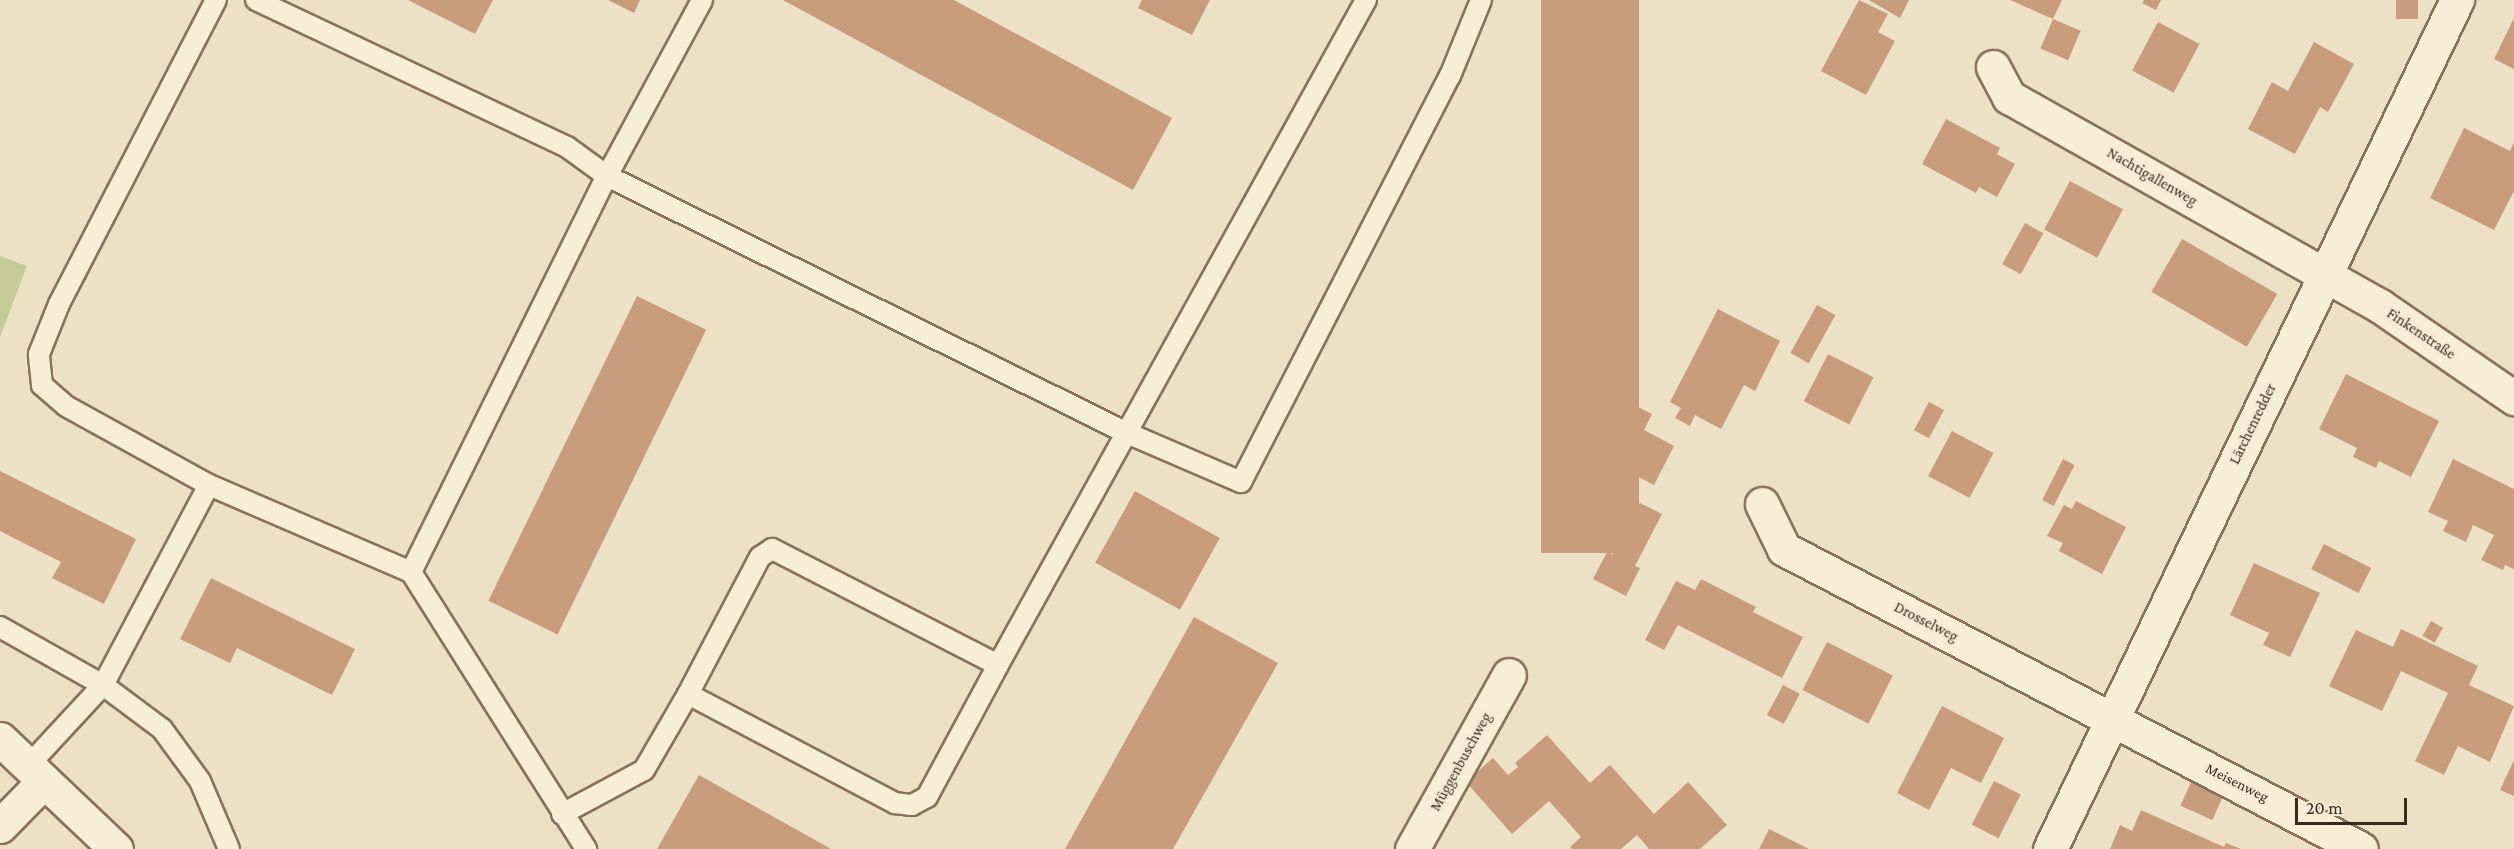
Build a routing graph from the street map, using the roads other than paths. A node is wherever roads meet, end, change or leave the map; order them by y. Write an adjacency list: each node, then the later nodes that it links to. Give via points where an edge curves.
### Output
1 (216, 0): 12 (lane, via 59,304 39,354 42,385 66,406)
2 (256, 0): 8 (lane, via 567,147)
3 (702, 0): 8 (lane)
4 (1366, 0): 11 (lane)
5 (1481, 0): 11 (lane, via 1450,76 1241,482)
6 (2457, 0): 9 (street, Lärchenredder)
7 (1993, 67): 9 (street, Nachtigallenweg, via 2010,97)
8 (607, 176): 11 (lane); 14 (lane)
9 (2325, 275): 10 (street, Finkenstraße, via 2380,306); 20 (street, Lärchenredder)
10 (2514, 398)
11 (1127, 433): 16 (lane)
12 (209, 485): 14 (lane); 18 (lane)
13 (1762, 504): 20 (street, Drosselweg, via 1784,549)
14 (411, 572): 23 (lane)
15 (0, 627): 18 (lane)
16 (998, 664): 19 (lane, via 927,797 912,804 895,803); 19 (lane, via 772,549 760,557)
17 (1509, 675): 28 (street, Müggenbuschweg)
18 (103, 686): 22 (lane); 26 (lane, via 162,729 200,781)
19 (688, 694): 23 (lane, via 644,770)
20 (2112, 718): 29 (street, Lärchenredder); 30 (street, Meisenweg)
21 (0, 739): 22 (street)
22 (36, 774): 24 (street); 25 (street)
23 (562, 814): 27 (lane)
24 (0, 826)
25 (116, 849)
26 (229, 849)
27 (586, 849)
28 (1412, 849)
29 (2050, 849)
30 (2361, 849)

